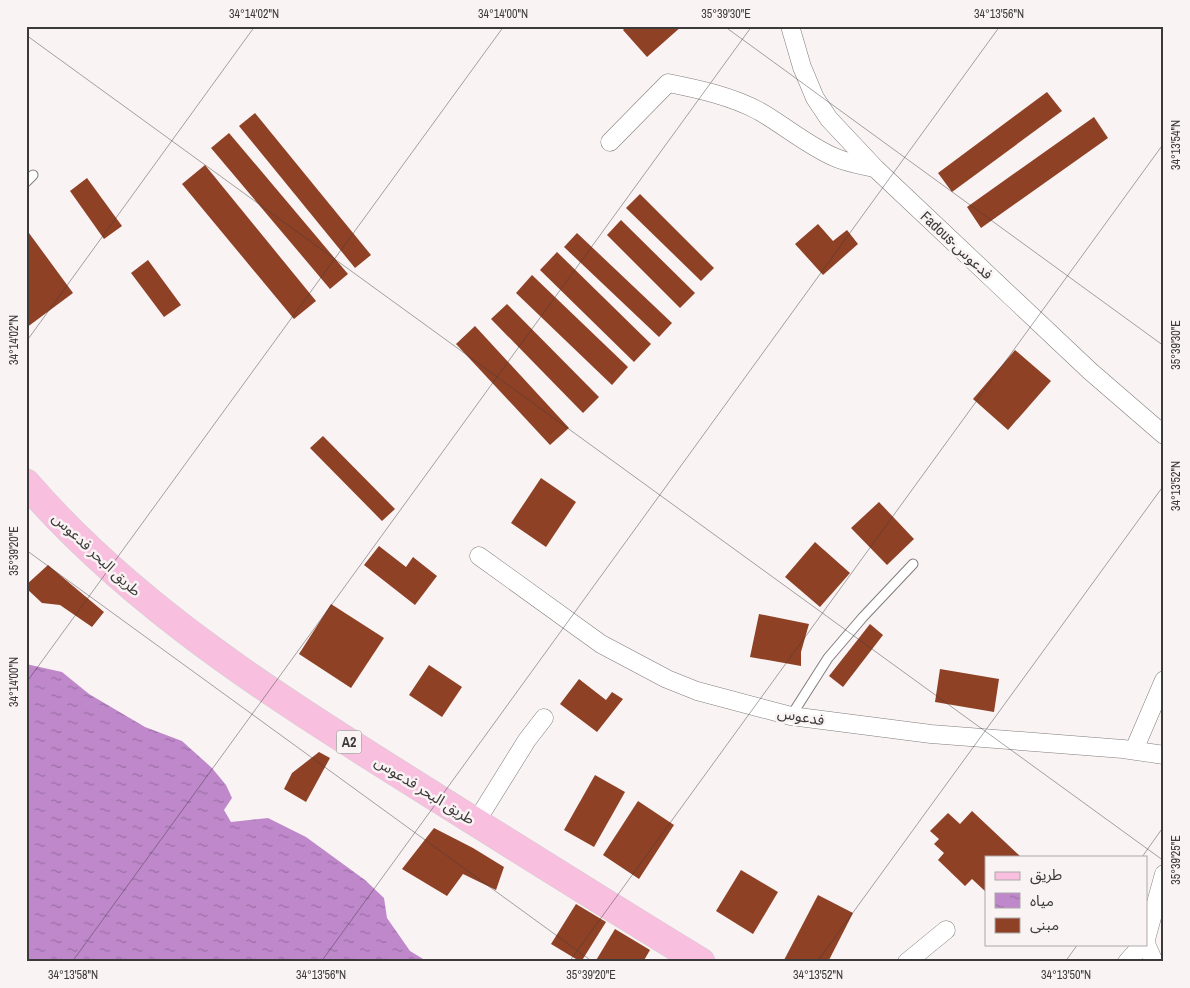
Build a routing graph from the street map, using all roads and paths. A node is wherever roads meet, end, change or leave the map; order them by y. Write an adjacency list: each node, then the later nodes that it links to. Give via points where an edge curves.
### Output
1 (790, 26): 3 (street, Fadous-فدعوس, via 815,98 829,119)
2 (610, 142): 3 (street, via 668,83 734,100 835,158)
3 (875, 168): 4 (street, Fadous-فدعوس, via 1090,371)
4 (1164, 435)
5 (26, 484): 13 (main road, طريق البحر فدعوس / A2, via 98,558 178,625 298,710)
6 (479, 556): 9 (street, فدعوس, via 601,644 644,667 697,691)
7 (913, 564): 9 (lane, via 828,658)
8 (1164, 680): 11 (street)
9 (791, 716): 11 (street, فدعوس, via 931,734)
10 (544, 718): 13 (street)
11 (1134, 750): 12 (street, فدعوس)
12 (1164, 755)
13 (476, 822): 19 (main road, طريق البحر فدعوس / A2)
14 (1164, 874): 16 (street)
15 (946, 930): 20 (street)
16 (1148, 932)
17 (1143, 946): 21 (street)
18 (1146, 946): 22 (street)
19 (701, 962)
20 (907, 962)
21 (1127, 962)
22 (1154, 962)

